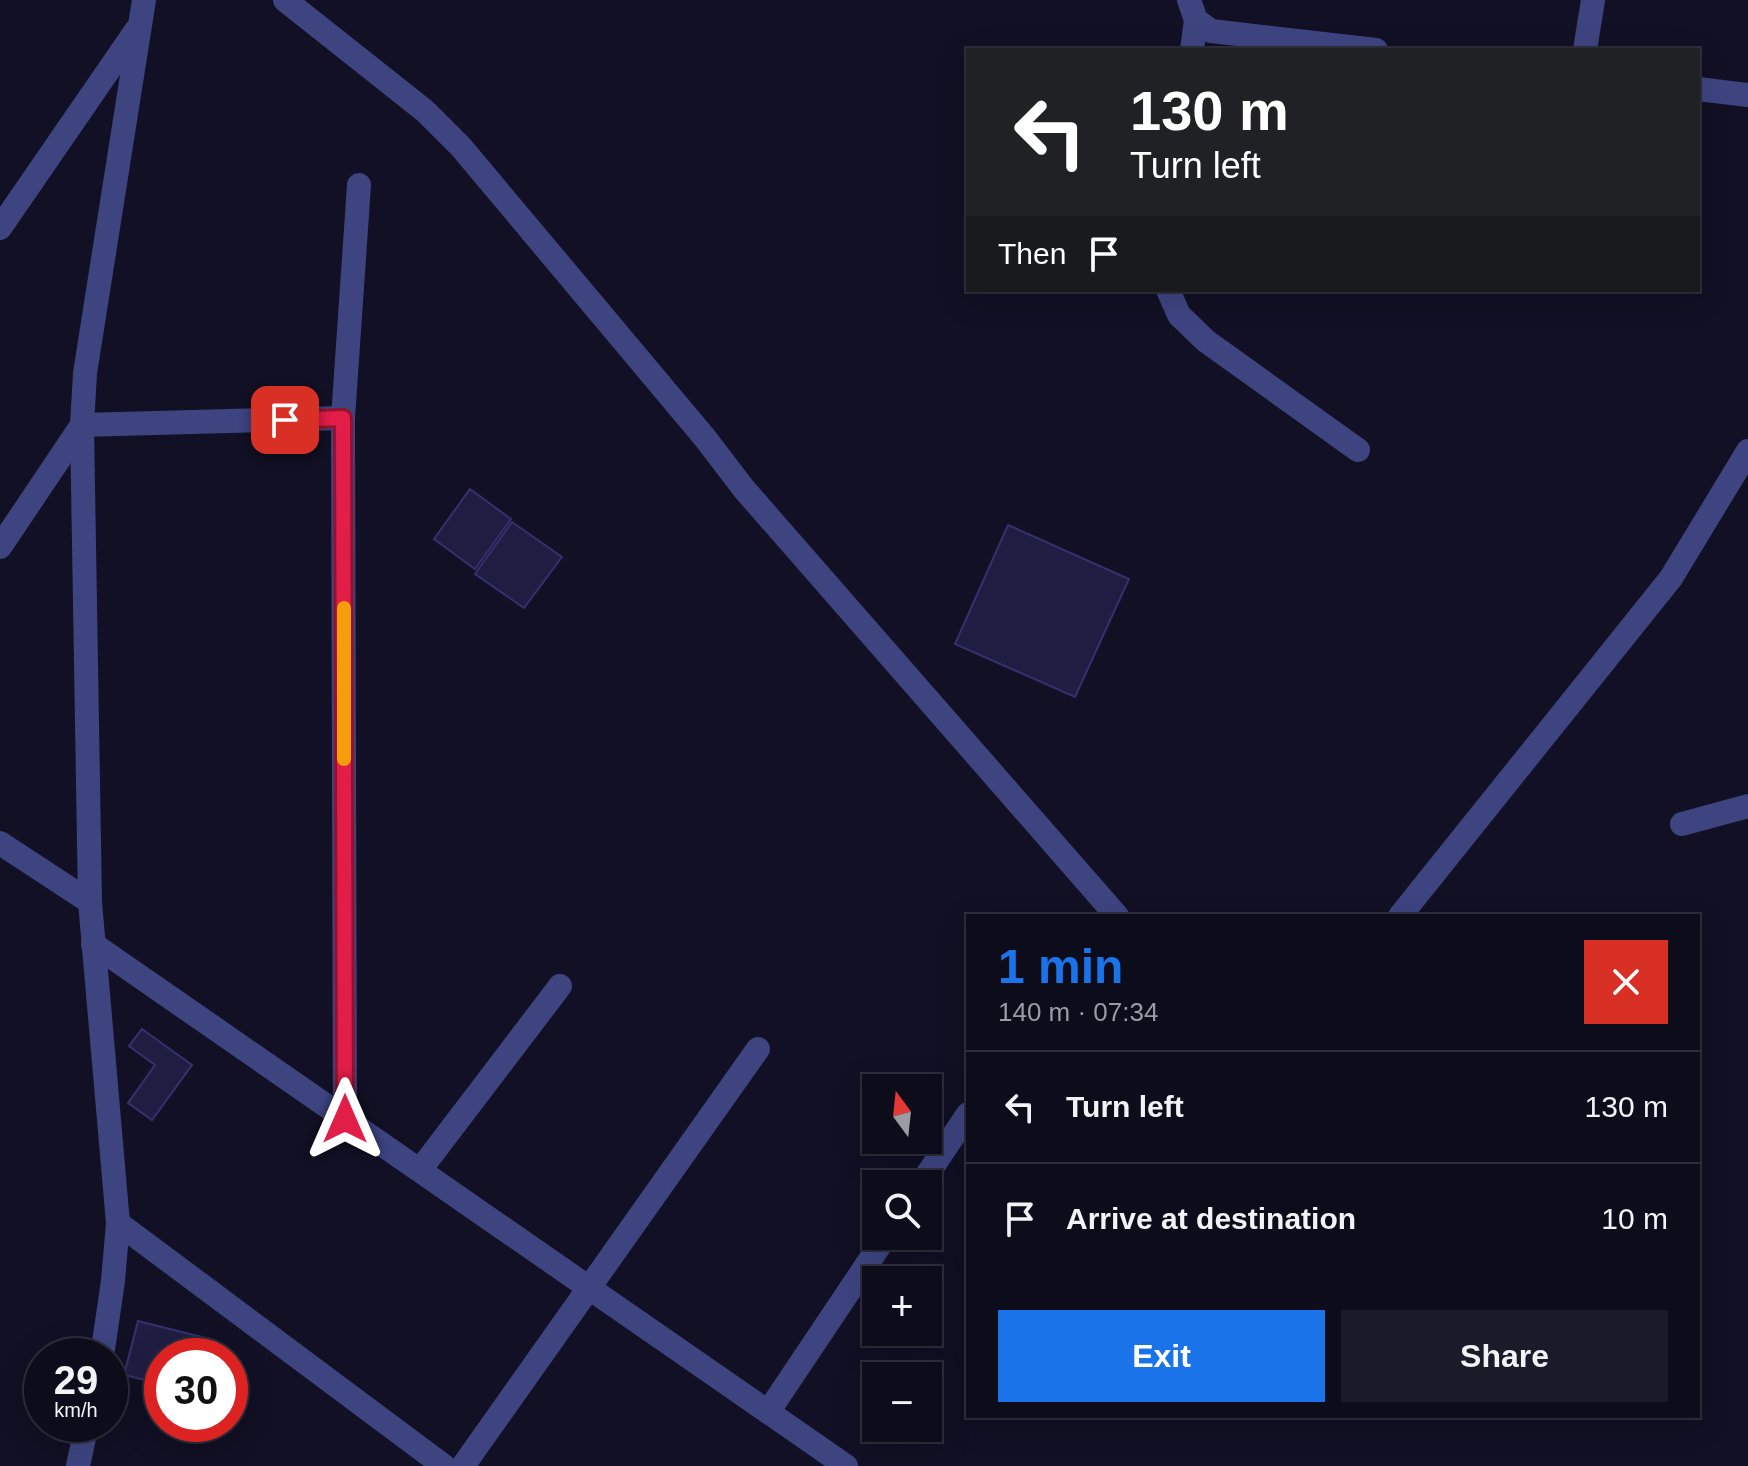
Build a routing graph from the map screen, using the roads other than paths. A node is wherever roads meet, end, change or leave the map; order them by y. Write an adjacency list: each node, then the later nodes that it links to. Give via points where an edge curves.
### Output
1 (144, 0): 5 (street)
2 (285, 0): 23 (street, via 425,111 461,147 744,489)
3 (1593, 0): 8 (street)
4 (1193, 10): 6 (street); 7 (street, via 1211,31)
5 (140, 24): 12 (street); 15 (street, via 85,373)
6 (1192, 48)
7 (1359, 48)
8 (1585, 48)
9 (1700, 89): 10 (street)
10 (1748, 95)
11 (359, 185): 14 (street)
12 (0, 228)
13 (1169, 292): 16 (street, via 1179,315 1206,341)
14 (343, 418): 15 (street); 29 (street)
15 (82, 425): 18 (street); 22 (street)
16 (1358, 450)
17 (1748, 451): 24 (street, via 1671,578)
18 (0, 547)
19 (1748, 806): 20 (street)
20 (1682, 824)
21 (0, 843): 22 (street)
22 (90, 902): 25 (street)
23 (1115, 914)
24 (1402, 914)
25 (93, 944): 29 (street); 32 (street)
26 (560, 986): 30 (street)
27 (758, 1049): 34 (street)
28 (966, 1117): 31 (street)
29 (345, 1119): 30 (street)
30 (420, 1170): 34 (street)
31 (930, 1170)
32 (118, 1223): 35 (street); 39 (street)
33 (877, 1250): 36 (street)
34 (589, 1288): 36 (street); 40 (street)
35 (105, 1338)
36 (768, 1412): 41 (street)
37 (83, 1442): 38 (street)
38 (78, 1466)
39 (444, 1466)
40 (463, 1466)
41 (846, 1466)

